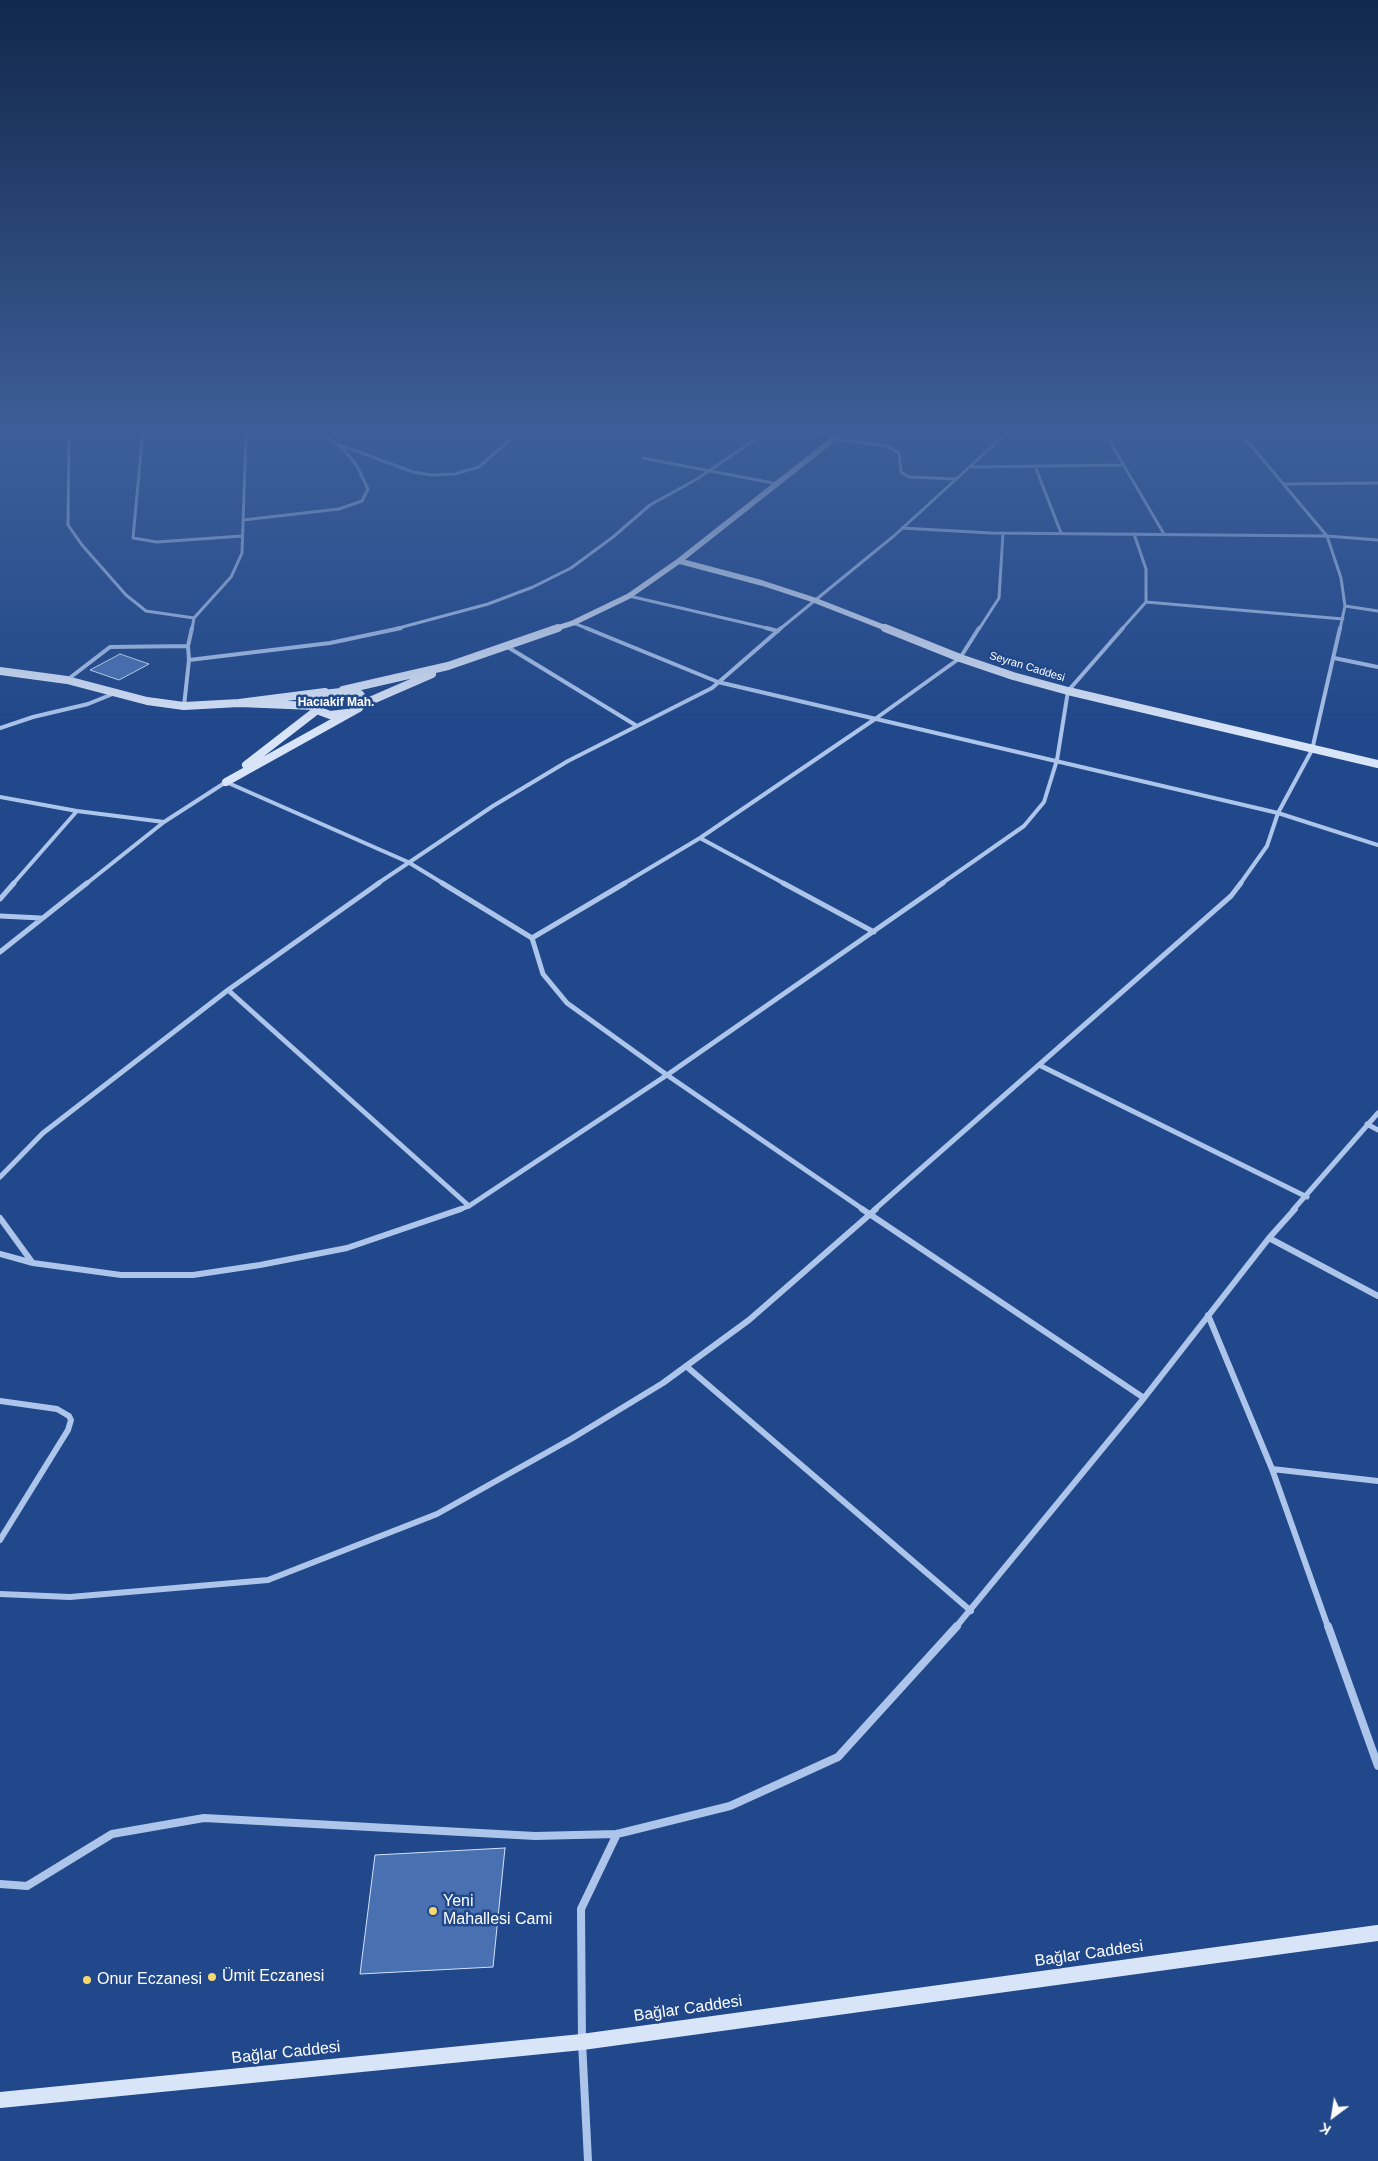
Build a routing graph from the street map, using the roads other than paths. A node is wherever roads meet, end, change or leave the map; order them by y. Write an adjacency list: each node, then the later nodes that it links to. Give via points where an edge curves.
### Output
1 (71, 531): 23 (street, via 126,595 146,611)
2 (133, 531): 14 (street, via 132,538 157,542)
3 (242, 531): 14 (street)
4 (618, 531): 31 (street, via 572,568 533,587 416,625 330,643)
5 (718, 531): 17 (street)
6 (899, 531): 19 (street)
7 (960, 531): 10 (street)
8 (1162, 531): 13 (street)
9 (1323, 531): 15 (street)
10 (1003, 533): 11 (street); 29 (street, via 999,598)
11 (1061, 533): 12 (street)
12 (1134, 534): 13 (street); 20 (street, via 1146,569)
13 (1164, 534): 15 (street)
14 (242, 536): 23 (street, via 242,553 231,577)
15 (1327, 536): 16 (street); 21 (street, via 1341,578)
16 (1378, 540)
17 (679, 561): 18 (street); 19 (street, Seyran Caddesi)
18 (629, 596): 25 (street); 26 (street)
19 (814, 600): 26 (street); 29 (street, Seyran Caddesi)
20 (1146, 602): 24 (street); 39 (street)
21 (1345, 606): 22 (street); 24 (street)
22 (1378, 611)
23 (194, 618): 27 (street)
24 (1343, 619): 30 (street)
25 (573, 623): 28 (street); 36 (street)
26 (778, 631): 36 (street)
27 (188, 646): 31 (street); 35 (street, via 110,647)
28 (506, 646): 32 (street); 47 (street)
29 (960, 658): 39 (street, Seyran Caddesi); 46 (street)
30 (1334, 658): 33 (street); 49 (street)
31 (189, 660): 43 (street)
32 (448, 666): 37 (street); 42 (street)
33 (1378, 667)
34 (0, 672): 35 (street)
35 (67, 680): 40 (street)
36 (718, 682): 46 (street); 47 (street)
37 (343, 690): 38 (street); 42 (street, via 360,694 364,701)
38 (331, 692): 41 (street); 44 (street, via 318,698)
39 (1068, 692): 49 (street, Seyran Caddesi); 50 (street)
40 (115, 693): 43 (street); 48 (street, via 102,700)
41 (238, 703): 43 (street); 44 (street)
42 (362, 704): 45 (street)
43 (184, 706)
44 (316, 708): 45 (street, via 330,714); 52 (street)
45 (347, 713): 52 (street)
46 (875, 719): 50 (street); 57 (street)
47 (637, 726): 59 (street, via 568,761)
48 (0, 728)
49 (1312, 750): 51 (street, Seyran Caddesi); 55 (street)
50 (1057, 760): 55 (street); 63 (street, via 1044,802 1024,826)
51 (1378, 764)
52 (226, 782): 56 (street); 59 (street)
53 (0, 798): 54 (street)
54 (76, 811): 56 (street); 60 (street)
55 (1278, 813): 58 (street); 67 (street, via 1267,846 1231,896)
56 (164, 822): 62 (street)
57 (700, 838): 63 (street); 64 (street)
58 (1378, 845)
59 (408, 862): 64 (street); 66 (street)
60 (0, 899)
61 (0, 916): 62 (street)
62 (42, 918): 65 (street)
63 (874, 932): 68 (street)
64 (532, 938): 68 (street, via 543,974 567,1003)
65 (0, 952)
66 (228, 990): 72 (street, via 43,1133); 74 (street)
67 (1039, 1065): 73 (street); 75 (street)
68 (667, 1075): 74 (street); 75 (street)
69 (1378, 1113): 70 (street)
70 (1367, 1124): 71 (street); 73 (street)
71 (1378, 1130)
72 (0, 1177)
73 (1307, 1197): 77 (street)
74 (469, 1206): 79 (street, via 347,1248 193,1275 121,1275)
75 (870, 1214): 82 (street, via 749,1320); 83 (street)
76 (0, 1218): 79 (street)
77 (1269, 1238): 80 (street); 81 (street)
78 (0, 1254): 79 (street)
79 (33, 1263)
80 (1378, 1296)
81 (1208, 1315): 83 (street); 85 (street)
82 (686, 1366): 88 (street, via 664,1383 571,1439 436,1514 268,1580 70,1597); 89 (street)
83 (1144, 1398): 89 (street)
84 (0, 1401): 87 (street, via 57,1409 71,1420 68,1430)
85 (1272, 1469): 86 (street); 90 (street)
86 (1378, 1481)
87 (0, 1540)
88 (0, 1594)
89 (971, 1611): 91 (street, via 838,1757 730,1806)
90 (1378, 1766)
91 (617, 1834): 92 (street, via 535,1836 204,1818 112,1834 27,1886); 94 (street, via 581,1909)
92 (0, 1884)
93 (1378, 1933): 94 (street, Bağlar Caddesi)
94 (582, 2042): 95 (street, Bağlar Caddesi); 96 (street)
95 (0, 2100)
96 (588, 2161)

